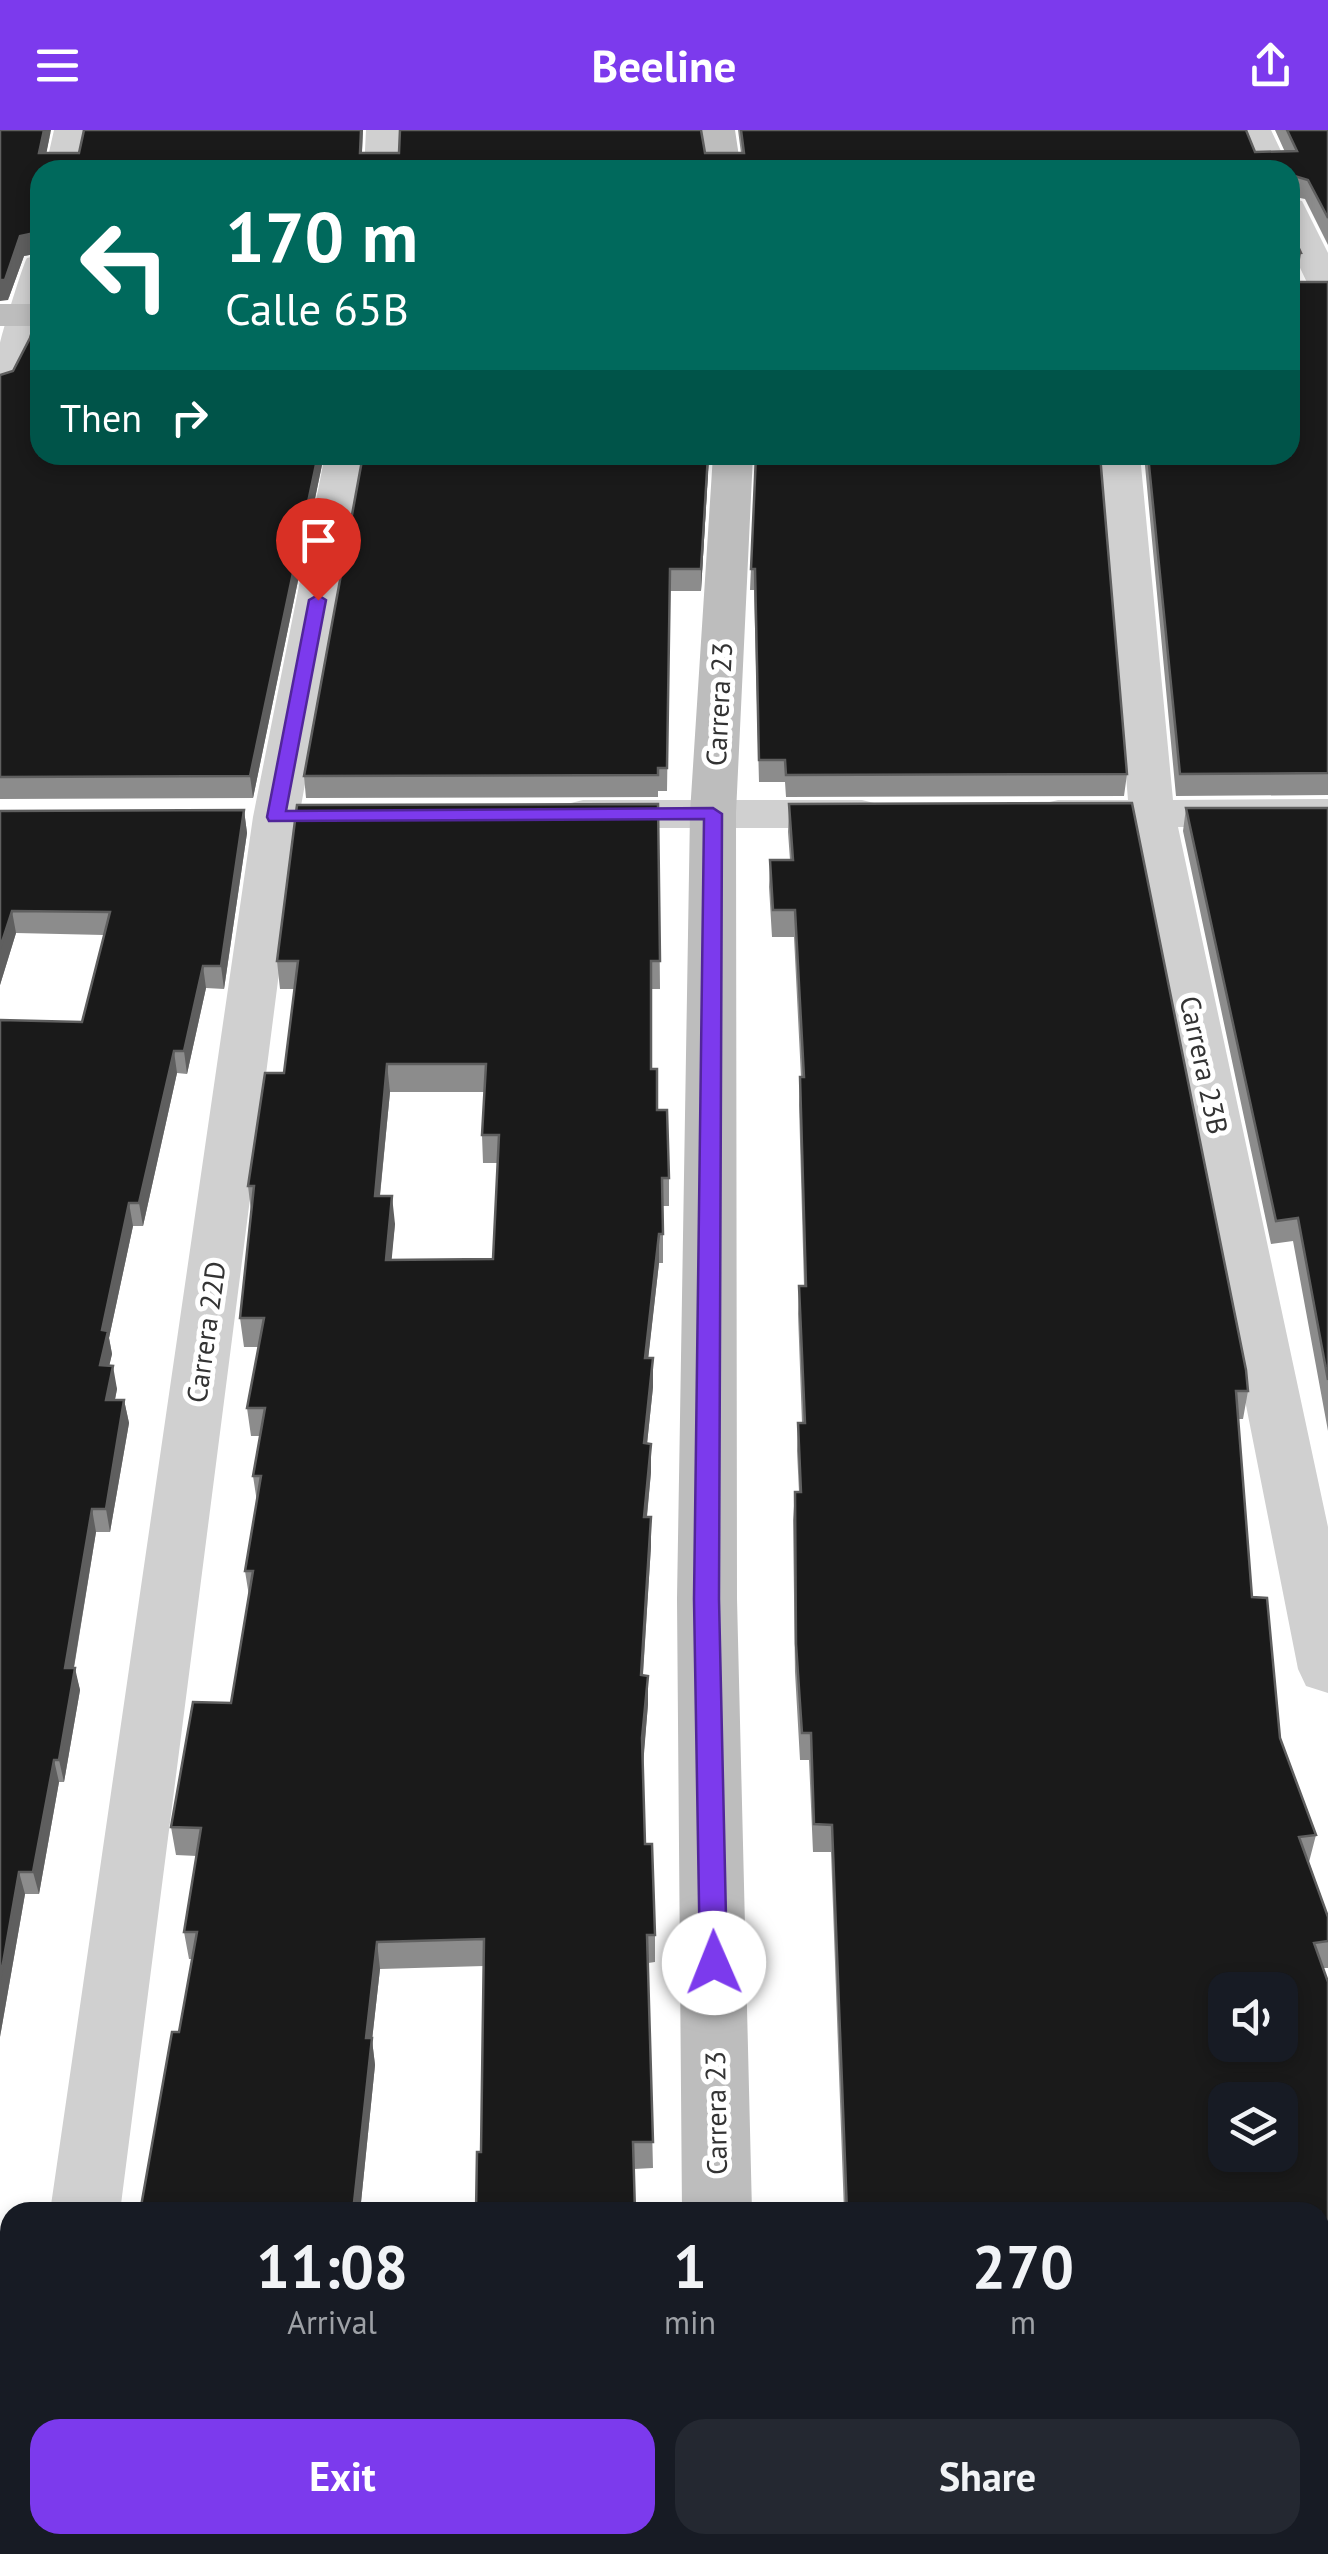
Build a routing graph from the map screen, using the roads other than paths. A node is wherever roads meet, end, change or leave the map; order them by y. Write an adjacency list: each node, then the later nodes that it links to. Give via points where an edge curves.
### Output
1 (71, 130): 5 (street)
2 (383, 130): 6 (street)
3 (718, 130): 7 (street)
4 (1254, 130): 8 (street)
5 (64, 160)
6 (382, 160)
7 (722, 160)
8 (1268, 160)
9 (1300, 240): 10 (street)
10 (1315, 287)
11 (23, 315): 12 (street)
12 (0, 382)
13 (343, 465): 23 (street, Carrera 22D, via 276,817)
14 (732, 465): 17 (street, Carrera 23)
15 (1121, 465): 20 (street, Carrera 23B)
16 (1328, 813): 20 (street)
17 (713, 814): 18 (street); 21 (street); 24 (street, Carrera 23, via 707,1599)
18 (913, 814)
19 (1012, 814): 20 (street)
20 (1152, 814): 22 (street, Carrera 23B)
21 (534, 815)
22 (1328, 1669)
23 (87, 2202)
24 (717, 2202)

